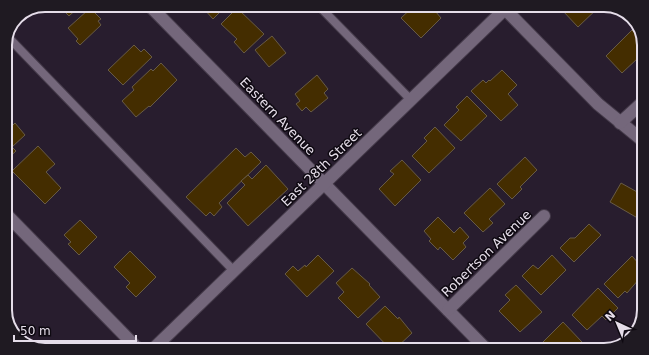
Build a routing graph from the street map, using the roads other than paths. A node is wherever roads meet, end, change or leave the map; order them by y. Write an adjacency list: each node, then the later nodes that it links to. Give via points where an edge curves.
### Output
1 (156, 12): 10 (street, Eastern Avenue)
2 (325, 12): 6 (lane)
3 (499, 12): 6 (street, East 28th Street)
4 (511, 12): 8 (street, via 595,101)
5 (12, 41): 13 (lane)
6 (410, 100): 10 (street, East 28th Street)
7 (637, 107): 8 (street)
8 (620, 123): 9 (street)
9 (637, 136)
10 (324, 184): 13 (street, East 28th Street); 14 (street, Eastern Avenue)
11 (544, 216): 14 (street, Robertson Avenue)
12 (12, 220): 15 (street)
13 (234, 271): 16 (street, East 28th Street)
14 (448, 310): 17 (street, Eastern Avenue)
15 (132, 343)
16 (159, 343)
17 (480, 343)

